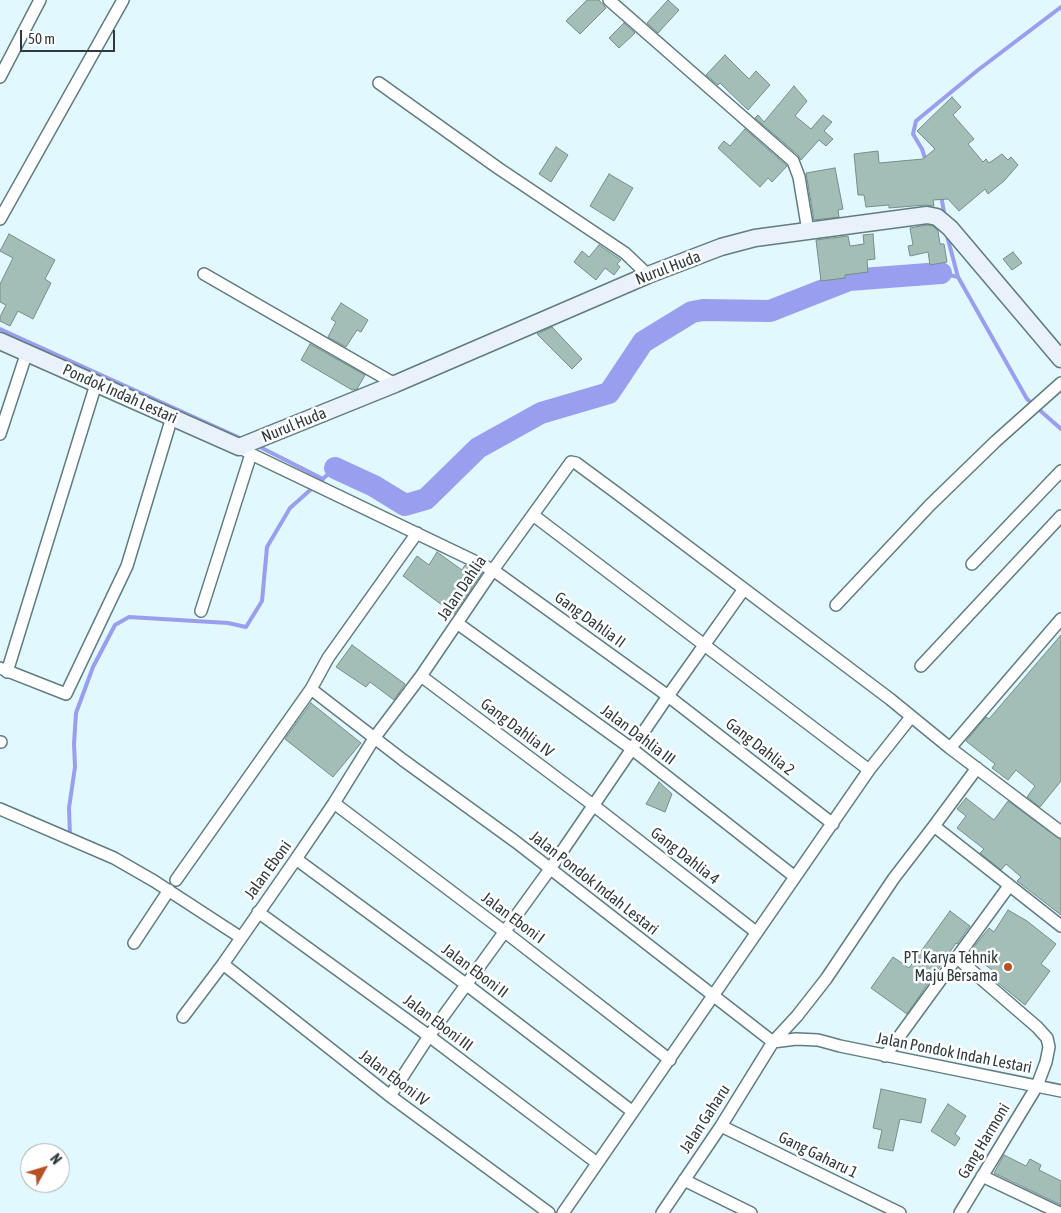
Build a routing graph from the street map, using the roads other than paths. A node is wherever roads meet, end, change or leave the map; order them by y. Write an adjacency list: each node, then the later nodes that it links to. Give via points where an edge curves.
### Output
1 (40, 0): 4 (street)
2 (122, 0): 6 (street)
3 (609, 0): 7 (street, via 793,161 799,177)
4 (0, 77)
5 (379, 84): 9 (street, via 625,253)
6 (0, 219)
7 (808, 231): 9 (street, Nurul Huda, via 740,242); 12 (street, Nurul Huda, via 927,215 937,217)
8 (204, 274): 15 (street)
9 (648, 275): 15 (street, Nurul Huda)
10 (0, 342): 11 (street, Pondok Indah Lestari)
11 (27, 352): 14 (street, Pondok Indah Lestari); 17 (street)
12 (1061, 359)
13 (1061, 382): 26 (street, via 930,505)
14 (96, 384): 16 (street, Pondok Indah Lestari); 32 (street)
15 (395, 384): 18 (street, Nurul Huda)
16 (172, 416): 18 (street, Pondok Indah Lestari); 32 (street, via 127,566 66,694)
17 (0, 434)
18 (245, 451): 22 (street, Gang Dahlia II); 27 (street)
19 (1061, 471): 23 (street)
20 (533, 515): 24 (street, Jalan Dahlia); 25 (street, Jalan Dahlia, via 567,464 576,463); 30 (street)
21 (1061, 516): 31 (street)
22 (417, 533): 24 (street, Gang Dahlia II); 34 (street, via 328,658)
23 (972, 564)
24 (493, 570): 29 (street, Jalan Dahlia); 35 (street, Gang Dahlia II)
25 (744, 589): 30 (street); 36 (street)
26 (836, 605)
27 (201, 611)
28 (1061, 619): 38 (street)
29 (457, 623): 33 (street, Jalan Dahlia); 39 (street, Jalan Dahlia III)
30 (705, 646): 35 (street); 41 (street)
31 (921, 666)
32 (4, 670)
33 (421, 676): 37 (street, Jalan Dahlia); 43 (street, Gang Dahlia IV)
34 (311, 689): 37 (street, Jalan Pondok Indah Lestari); 51 (street)
35 (668, 696): 39 (street); 45 (street, Gang Dahlia 2)
36 (912, 716): 38 (street); 41 (street)
37 (376, 737): 42 (street, Jalan Eboni); 49 (street, Jalan Pondok Indah Lestari)
38 (950, 748): 40 (street)
39 (632, 749): 43 (street); 50 (street, Jalan Dahlia III)
40 (977, 768): 46 (street, Jalan Gaharu); 47 (street)
41 (869, 770): 45 (street)
42 (334, 804): 48 (street, Jalan Eboni); 56 (street, Jalan Eboni I)
43 (593, 805): 49 (street); 57 (street, Gang Dahlia 4)
44 (0, 809): 53 (street, via 114,858)
45 (833, 824): 50 (street)
46 (934, 826): 52 (street); 66 (street, Jalan Gaharu, via 894,878 826,979)
47 (1061, 832)
48 (296, 859): 54 (street, Jalan Eboni); 62 (street, Jalan Eboni II)
49 (550, 869): 56 (street); 63 (street, Jalan Pondok Indah Lestari)
50 (795, 877): 57 (street)
51 (176, 880)
52 (1008, 886): 55 (street); 60 (street)
53 (169, 890): 58 (street); 59 (street)
54 (258, 912): 58 (street, Jalan Eboni); 65 (street, Jalan Eboni III)
55 (1061, 926)
56 (506, 932): 62 (street); 68 (street, Jalan Eboni I)
57 (756, 932): 63 (street)
58 (240, 937): 61 (street, Jalan Eboni)
59 (134, 943)
60 (956, 957): 67 (street); 69 (street, Gang Harmoni, via 1047,1038 1046,1062)
61 (223, 964): 64 (street, Jalan Eboni); 71 (street, Jalan Eboni IV)
62 (468, 985): 65 (street); 72 (street, Jalan Eboni II)
63 (713, 994): 66 (street, Jalan Pondok Indah Lestari); 68 (street)
64 (182, 1017)
65 (429, 1036): 71 (street); 74 (street, Jalan Eboni III)
66 (773, 1042): 67 (street, Jalan Pondok Indah Lestari, via 818,1040); 73 (street, Jalan Gaharu)
67 (885, 1056): 69 (street, Jalan Pondok Indah Lestari)
68 (670, 1060): 72 (street)
69 (1037, 1086): 70 (street, Jalan Pondok Indah Lestari); 75 (street, Gang Harmoni)
70 (1061, 1091)
71 (390, 1096): 77 (street, Jalan Eboni IV)
72 (633, 1112): 74 (street)
73 (721, 1126): 76 (street, Jalan Gaharu); 81 (street, Gang Gaharu 1)
74 (597, 1163): 78 (street)
75 (982, 1176): 82 (street, Gang Harmoni); 83 (street)
76 (684, 1180): 79 (street, Jalan Gaharu); 80 (street)
77 (549, 1213)
78 (563, 1213)
79 (662, 1213)
80 (751, 1213)
81 (900, 1213)
82 (960, 1213)
83 (1060, 1213)

